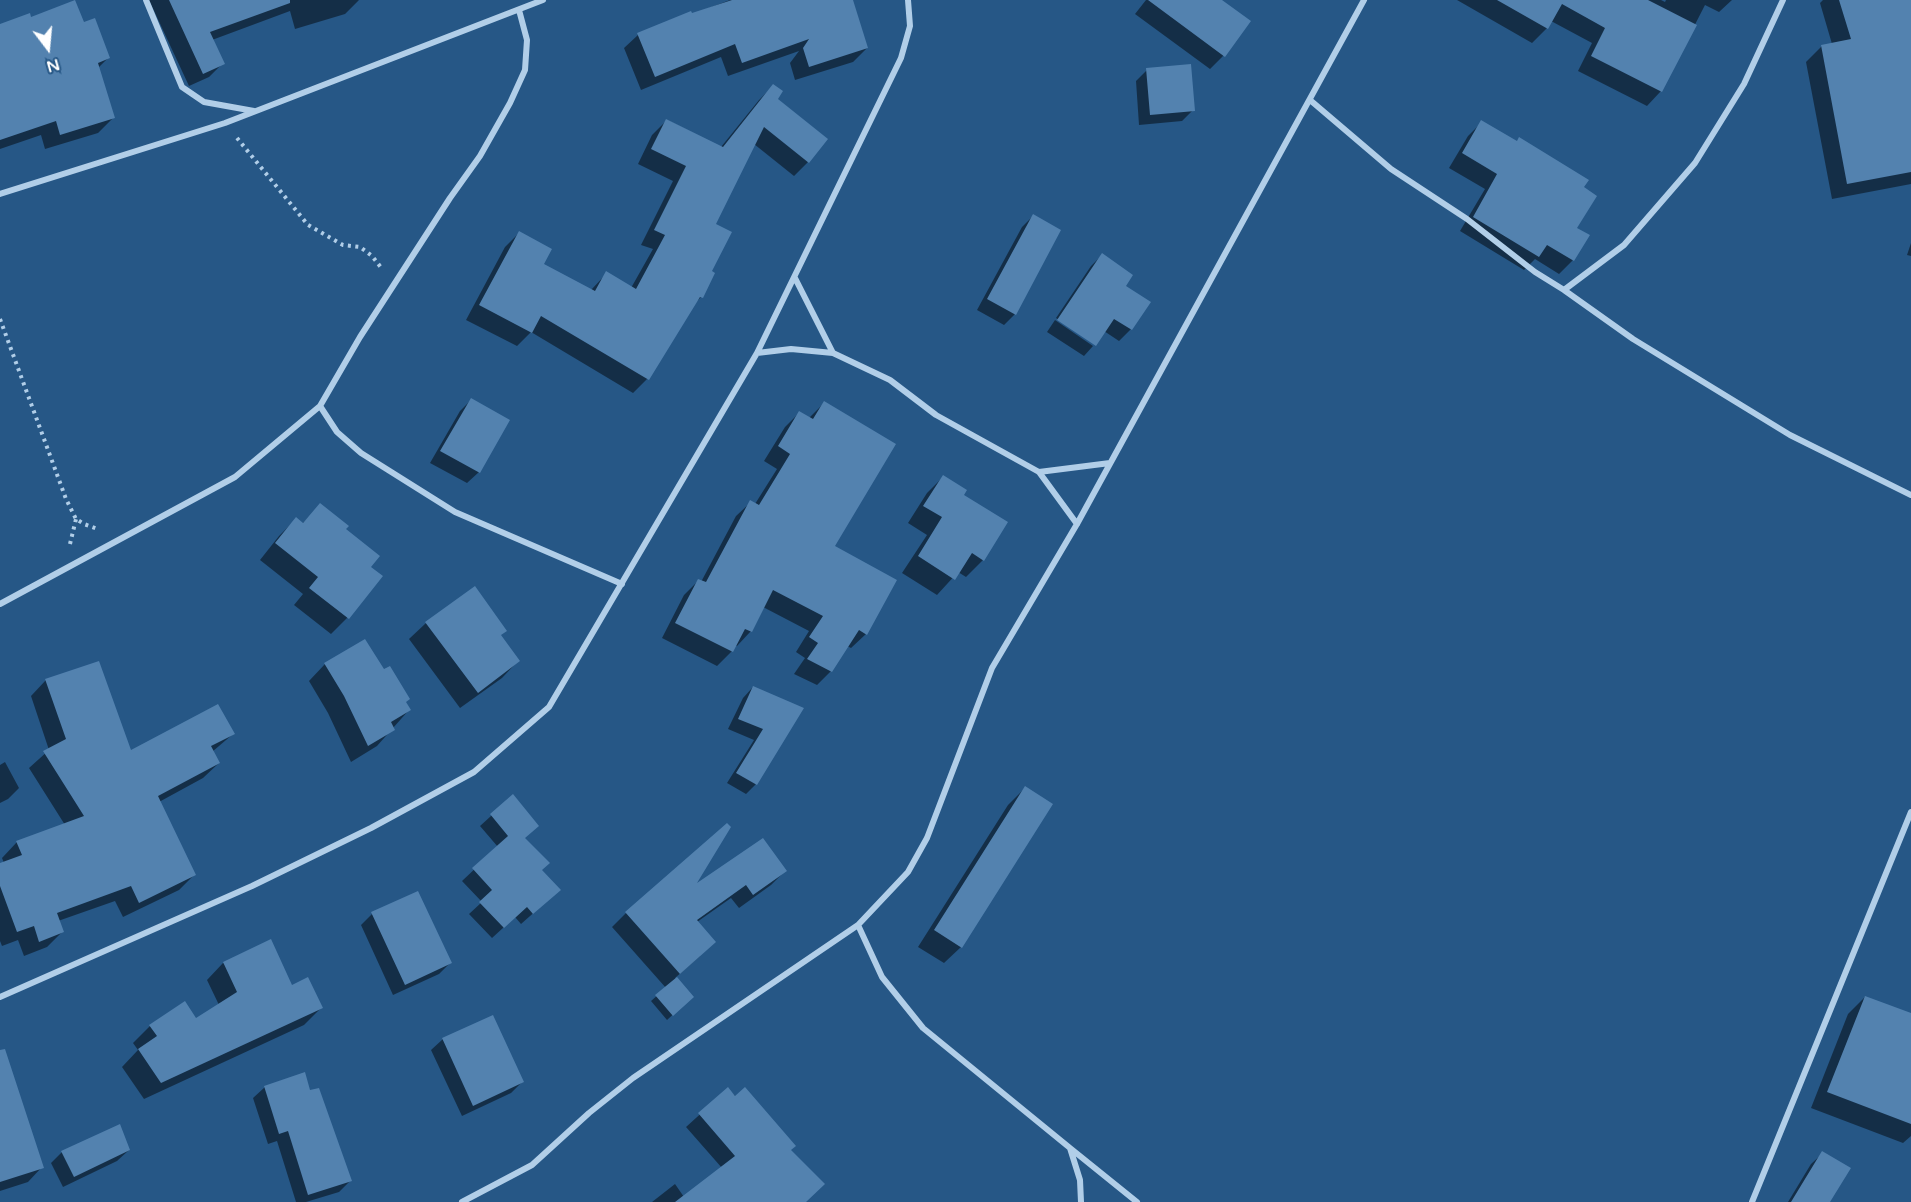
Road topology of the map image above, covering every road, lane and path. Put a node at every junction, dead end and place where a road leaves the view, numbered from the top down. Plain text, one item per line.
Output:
1 (146, 0) edge
2 (543, 0) edge
3 (908, 0) edge
4 (1364, 0) edge
5 (1783, 0) edge
6 (519, 9) junction
7 (1310, 100) junction
8 (255, 111) junction
9 (225, 123) junction
10 (0, 194) edge
11 (795, 278) junction
12 (395, 285) junction
13 (1564, 290) junction
14 (0, 319) edge
15 (757, 353) junction
16 (833, 353) junction
17 (320, 406) junction
18 (1110, 463) junction
19 (1039, 472) junction
20 (1911, 495) edge
21 (1077, 524) junction
22 (122, 538) junction
23 (622, 584) junction
24 (0, 604) edge
25 (1911, 812) edge
26 (858, 925) junction
27 (0, 997) edge
28 (1070, 1148) junction
29 (462, 1202) edge
30 (1081, 1202) edge
31 (1137, 1202) edge
32 (1752, 1202) edge

1 - 8 street
2 - 6 street
3 - 11 street
4 - 7 street
5 - 13 street
6 - 8 street
6 - 12 street
7 - 13 street
7 - 18 street
8 - 9 street
9 - 10 street
9 - 12 path
11 - 15 street
11 - 16 street
12 - 17 street
13 - 20 street
14 - 22 path
15 - 16 street
15 - 23 street
16 - 19 street
17 - 22 street
17 - 23 street
18 - 19 street
18 - 21 street
19 - 21 street
21 - 26 street
22 - 24 street
23 - 27 street
25 - 32 street
26 - 28 street
26 - 29 street
28 - 30 street
28 - 31 street

